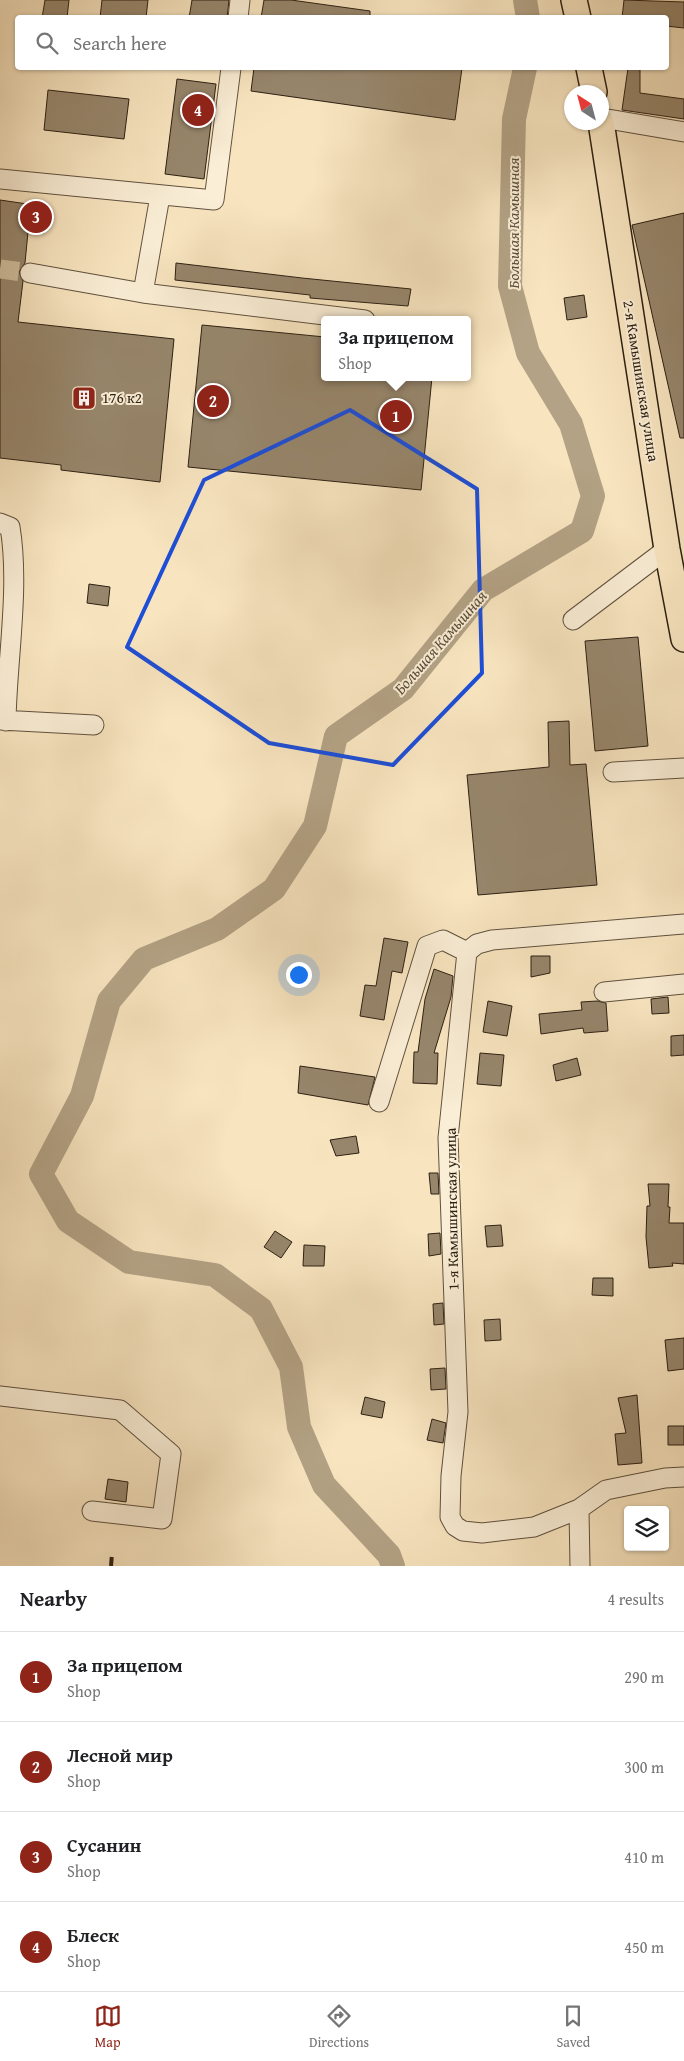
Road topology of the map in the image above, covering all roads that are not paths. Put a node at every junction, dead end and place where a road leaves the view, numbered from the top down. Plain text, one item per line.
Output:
1 (240, 0) edge
2 (574, 0) edge
3 (238, 15) edge
4 (577, 15) edge
5 (232, 70) edge
6 (589, 70) edge
7 (593, 85) edge
8 (609, 119) edge
9 (602, 130) edge
10 (684, 132) edge
11 (0, 179) edge
12 (160, 196) junction
13 (30, 273) tunnel mouth
14 (143, 293) junction
15 (332, 316) edge
16 (0, 523) edge
17 (667, 549) junction
18 (573, 620) dead end
19 (684, 639) edge
20 (3, 721) edge
21 (94, 725) dead end
22 (684, 768) edge
23 (614, 772) dead end
24 (684, 924) edge
25 (467, 952) junction
26 (684, 984) edge
27 (604, 992) dead end
28 (379, 1102) dead end
29 (0, 1396) edge
30 (684, 1477) edge
31 (579, 1509) junction
32 (92, 1511) dead end
33 (580, 1566) edge

1 - 3 street
2 - 4 main road
5 - 12 street
6 - 7 main road
8 - 10 street
9 - 17 main road, 2-я Камышинская улица
11 - 12 street
12 - 14 street
13 - 14 street
14 - 15 street
16 - 20 street
17 - 18 street
17 - 19 main road, 2-я Камышинская улица
20 - 21 street
22 - 23 street
24 - 25 street
25 - 28 street
25 - 31 street, 1-я Камышинская улица
26 - 27 street
29 - 32 street
30 - 31 street, 1-я Камышинская улица
31 - 33 street

